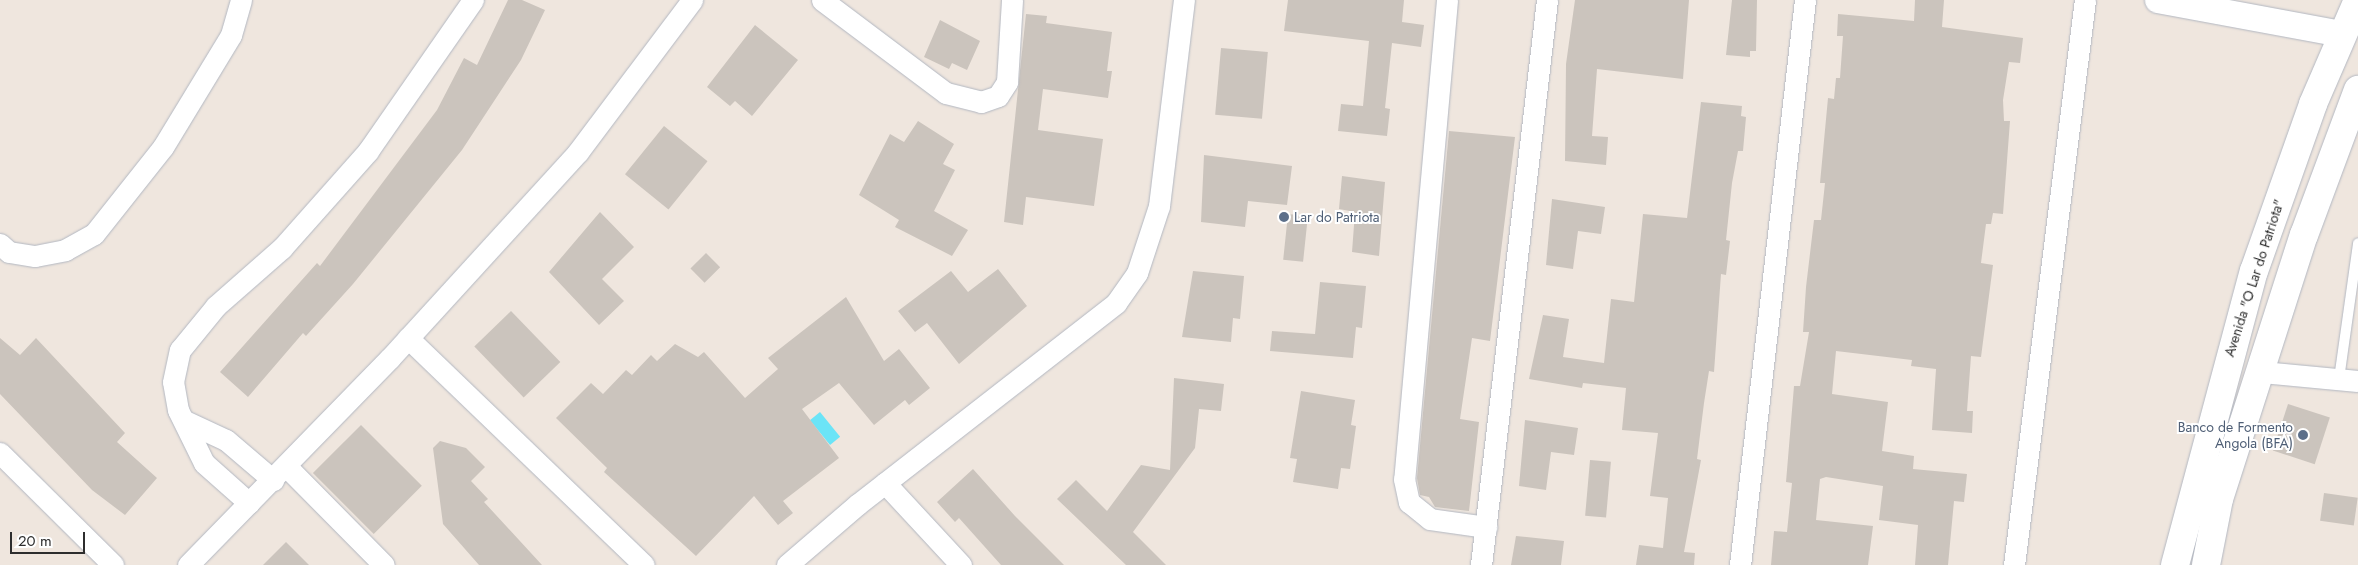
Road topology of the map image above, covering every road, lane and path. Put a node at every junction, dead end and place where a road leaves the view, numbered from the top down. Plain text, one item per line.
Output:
1 (242, 0) edge
2 (473, 0) edge
3 (692, 0) edge
4 (822, 0) edge
5 (1012, 0) edge
6 (1184, 0) edge
7 (1447, 0) edge
8 (1547, 0) edge
9 (1805, 0) edge
10 (2085, 0) edge
11 (2158, 0) edge
12 (2358, 0) edge
13 (2341, 34) junction
14 (2355, 105) edge
15 (2358, 243) edge
16 (0, 244) edge
17 (408, 338) junction
18 (2262, 372) junction
19 (2348, 380) edge
20 (184, 421) junction
21 (0, 453) edge
22 (280, 473) junction
23 (885, 483) junction
24 (249, 503) junction
25 (1486, 527) junction
26 (113, 565) edge
27 (188, 565) edge
28 (384, 565) edge
29 (644, 565) edge
30 (787, 565) edge
31 (961, 565) edge
32 (1481, 565) edge
33 (1740, 565) edge
34 (2014, 565) edge
35 (2175, 565) edge
36 (2206, 565) edge

1 - 16 street
2 - 20 street
3 - 17 street
4 - 5 street
6 - 23 street
7 - 25 street
8 - 25 street
9 - 33 street
10 - 34 street
11 - 13 street
12 - 13 main road, Avenida "O Lar do Patriota"
13 - 35 main road, Avenida "O Lar do Patriota"
14 - 18 main road
15 - 19 lane
17 - 22 street
17 - 29 street
18 - 19 street
18 - 36 main road
20 - 22 street
20 - 24 street
21 - 26 street
22 - 24 street
22 - 28 street
23 - 30 street
23 - 31 street
24 - 27 street
25 - 32 street

